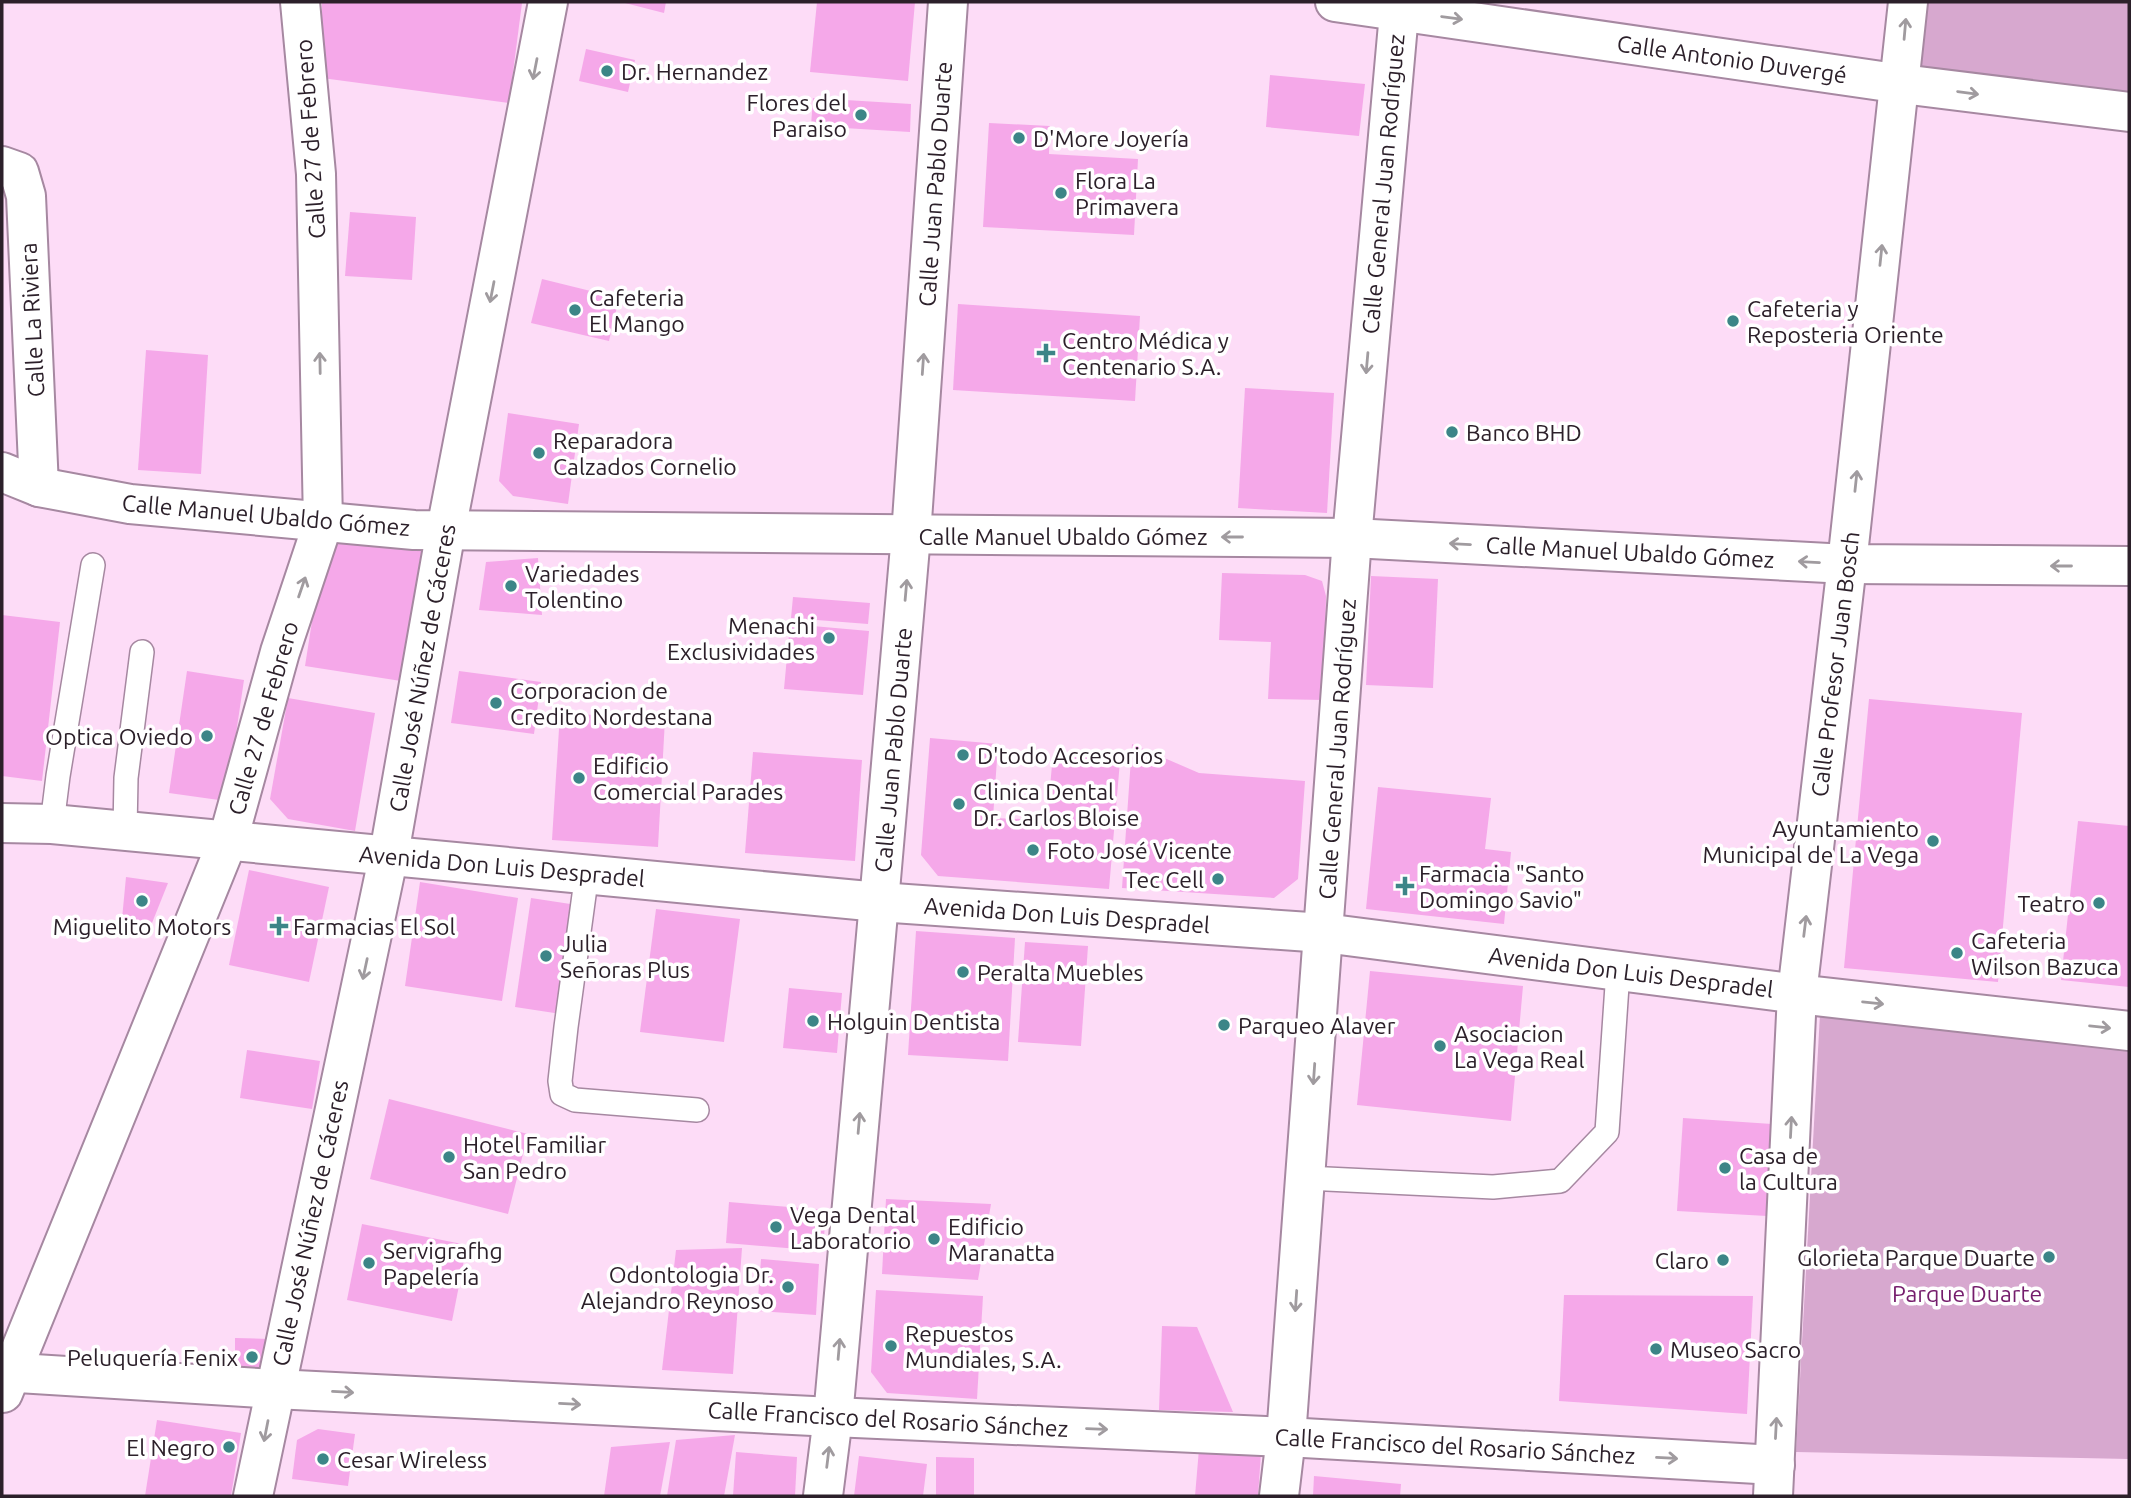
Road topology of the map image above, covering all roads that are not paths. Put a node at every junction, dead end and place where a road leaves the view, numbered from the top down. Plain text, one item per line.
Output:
1 (300, 2) edge
2 (548, 2) edge
3 (948, 2) edge
4 (1335, 2) edge
5 (1908, 2) edge
6 (1399, 6) edge
7 (1900, 83) junction
8 (2129, 112) edge
9 (2, 166) edge
10 (2, 472) edge
11 (39, 487) junction
12 (323, 523) junction
13 (446, 530) junction
14 (911, 536) junction
15 (1352, 538) junction
16 (1847, 564) junction
17 (93, 565) dead end
18 (2129, 566) edge
19 (142, 652) dead end
20 (2, 823) edge
21 (52, 824) junction
22 (125, 831) junction
23 (228, 840) junction
24 (389, 855) junction
25 (587, 873) junction
26 (879, 902) junction
27 (1324, 933) junction
28 (1618, 971) junction
29 (1801, 995) junction
30 (2129, 1031) edge
31 (697, 1110) dead end
32 (1306, 1178) junction
33 (5, 1379) edge
34 (275, 1389) junction
35 (833, 1417) junction
36 (1286, 1437) junction
37 (1774, 1481) edge
38 (253, 1496) edge
39 (823, 1496) edge
40 (1279, 1496) edge

12 -> 1 street, Calle 27 de Febrero
2 -> 13 street, Calle José Núñez de Cáceres
14 -> 3 street, Calle Juan Pablo Duarte
4 - 6 street, Calle Antonio Duvergé
7 -> 5 street, Calle Profesor Juan Bosch
6 -> 7 street, Calle Antonio Duvergé
6 -> 15 street, Calle General Juan Rodríguez
7 -> 8 street, Calle Antonio Duvergé
16 -> 7 street, Calle Profesor Juan Bosch
9 - 11 street, Calle La Riviera
10 - 11 street, Calle Manuel Ubaldo Gómez
11 - 12 street, Calle Manuel Ubaldo Gómez
12 - 13 street, Calle Manuel Ubaldo Gómez
23 -> 12 street, Calle 27 de Febrero
13 - 14 street, Calle Manuel Ubaldo Gómez
13 - 24 street, Calle José Núñez de Cáceres
15 -> 14 street, Calle Manuel Ubaldo Gómez
26 -> 14 street, Calle Juan Pablo Duarte
16 -> 15 street, Calle Manuel Ubaldo Gómez
15 - 27 street, Calle General Juan Rodríguez
18 -> 16 street, Calle Manuel Ubaldo Gómez
29 -> 16 street, Calle Profesor Juan Bosch
17 - 21 lane
19 - 22 lane
20 - 21 street, Avenida Don Luis Despradel
21 - 22 street, Avenida Don Luis Despradel
22 - 23 street, Avenida Don Luis Despradel
23 - 24 street, Avenida Don Luis Despradel
23 - 33 street, Calle 27 de Febrero
24 - 25 street, Avenida Don Luis Despradel
24 -> 34 street, Calle José Núñez de Cáceres
25 - 26 street, Avenida Don Luis Despradel
25 - 31 lane
26 - 27 street, Avenida Don Luis Despradel
35 -> 26 street, Calle Juan Pablo Duarte
27 - 28 street, Avenida Don Luis Despradel
27 -> 32 street, Calle General Juan Rodríguez
28 - 29 street, Avenida Don Luis Despradel
28 - 32 lane
29 -> 30 street, Avenida Don Luis Despradel
37 -> 29 street, Calle Profesor Juan Bosch
32 -> 36 street, Calle General Juan Rodríguez
33 - 34 street, Calle Francisco del Rosario Sánchez
34 -> 35 street, Calle Francisco del Rosario Sánchez
34 -> 38 street, Calle José Núñez de Cáceres
35 -> 36 street, Calle Francisco del Rosario Sánchez
39 -> 35 street, Calle Juan Pablo Duarte
36 -> 37 street, Calle Francisco del Rosario Sánchez
36 - 40 street, Calle General Juan Rodríguez

